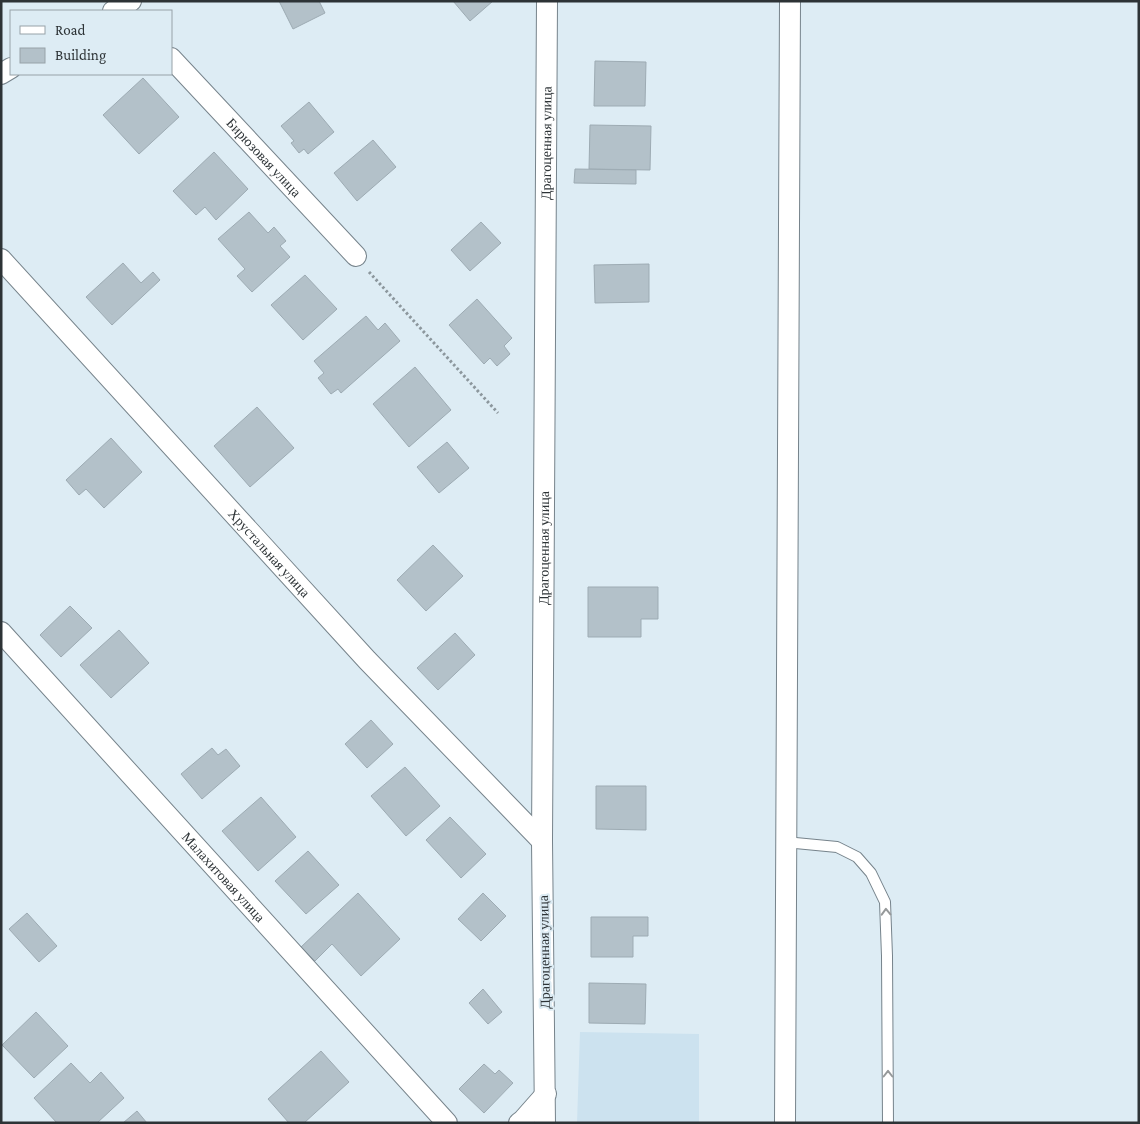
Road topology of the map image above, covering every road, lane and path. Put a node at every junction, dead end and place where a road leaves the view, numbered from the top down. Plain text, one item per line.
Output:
1 (548, 1) edge
2 (790, 1) edge
3 (172, 59) edge
4 (356, 256) joint
5 (1, 259) edge
6 (498, 413) dead end
7 (1, 632) edge
8 (542, 841) junction
9 (785, 842) junction
10 (546, 1094) junction
11 (446, 1123) edge
12 (519, 1123) edge
13 (545, 1123) edge
14 (785, 1123) edge
15 (888, 1123) edge

1 - 8 street, Драгоценная улица
2 - 9 street
3 - 4 street, Бирюзовая улица
4 - 6 path
5 - 8 street, Хрустальная улица
7 - 11 street, Малахитовая улица
8 - 10 street, Драгоценная улица
9 - 14 street
15 -> 9 lane
10 - 12 street
10 - 13 street, Драгоценная улица

